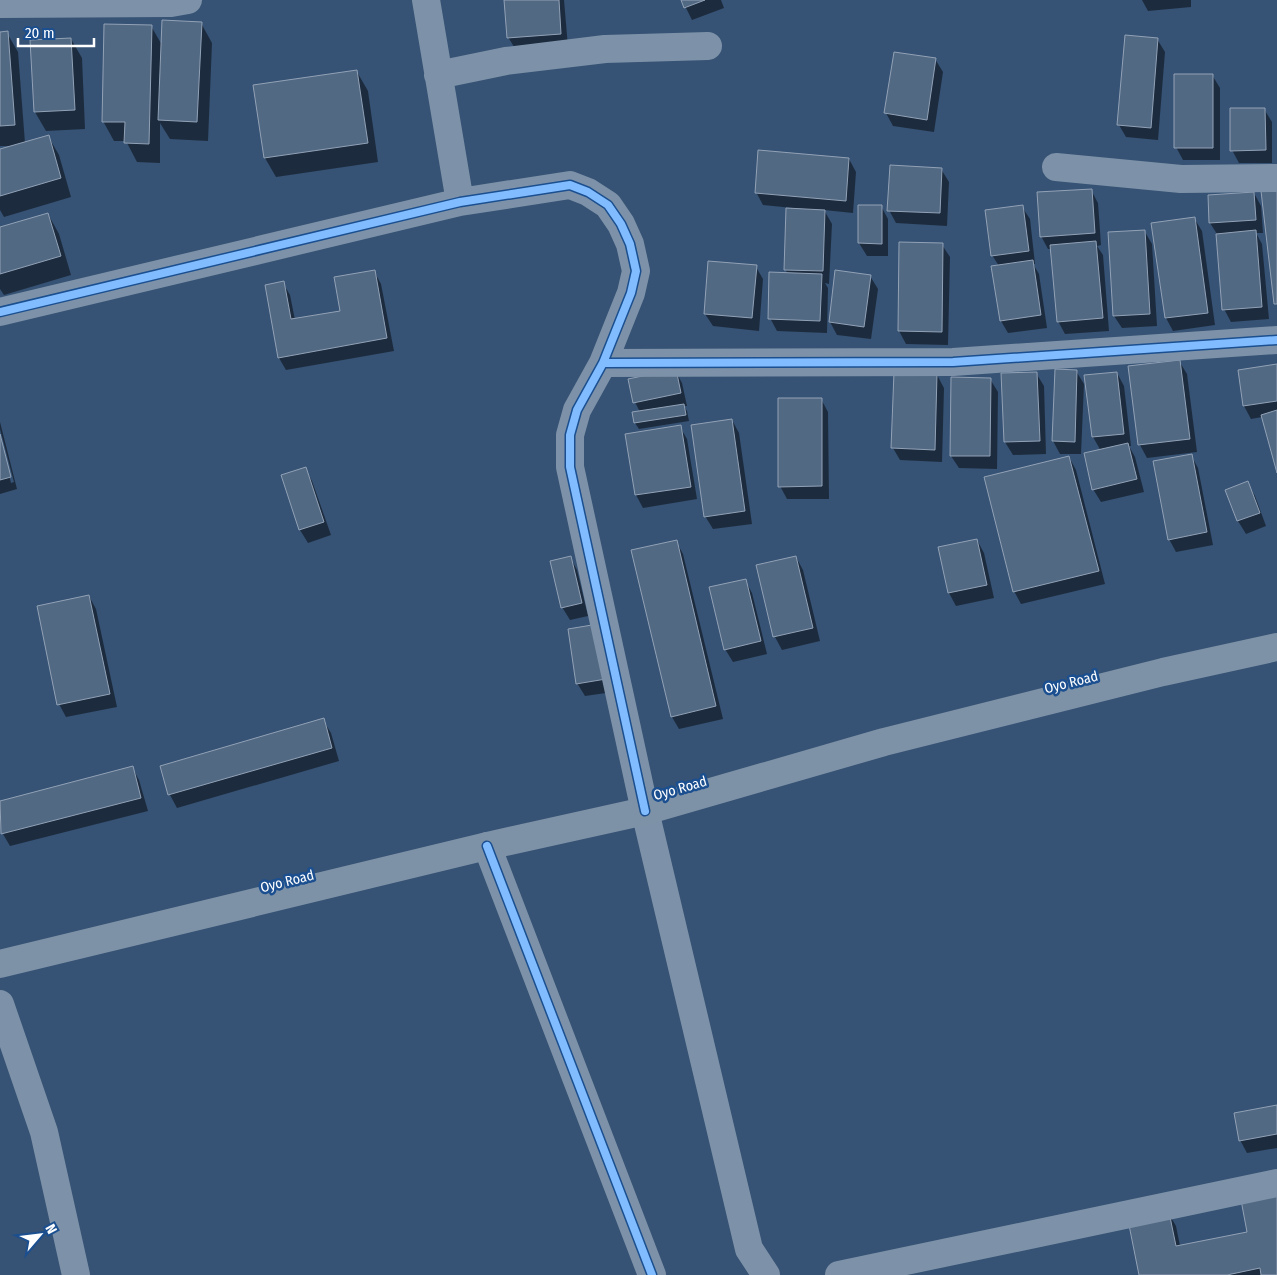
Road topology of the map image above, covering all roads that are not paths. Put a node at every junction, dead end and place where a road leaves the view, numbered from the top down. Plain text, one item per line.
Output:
1 (188, 0) edge
2 (426, 0) edge
3 (0, 4) edge
4 (708, 46) dead end
5 (438, 75) junction
6 (1056, 167) dead end
7 (1277, 178) edge
8 (460, 202) junction
9 (0, 312) edge
10 (1277, 340) edge
11 (603, 363) junction
12 (1277, 647) edge
13 (645, 812) junction
14 (487, 846) junction
15 (0, 964) edge
16 (0, 1004) edge
17 (1277, 1183) edge
18 (76, 1275) edge
19 (652, 1275) edge
20 (766, 1275) edge
21 (839, 1275) edge

1 - 3 street
2 - 5 street
4 - 5 street
5 - 8 street
6 - 7 street
8 - 9 street
8 - 11 street
10 - 11 street
11 - 13 street
12 - 13 highway, Oyo Road
13 - 14 highway, Oyo Road
13 - 20 street
14 - 15 highway, Oyo Road
14 - 19 street
16 - 18 street
17 - 21 street

